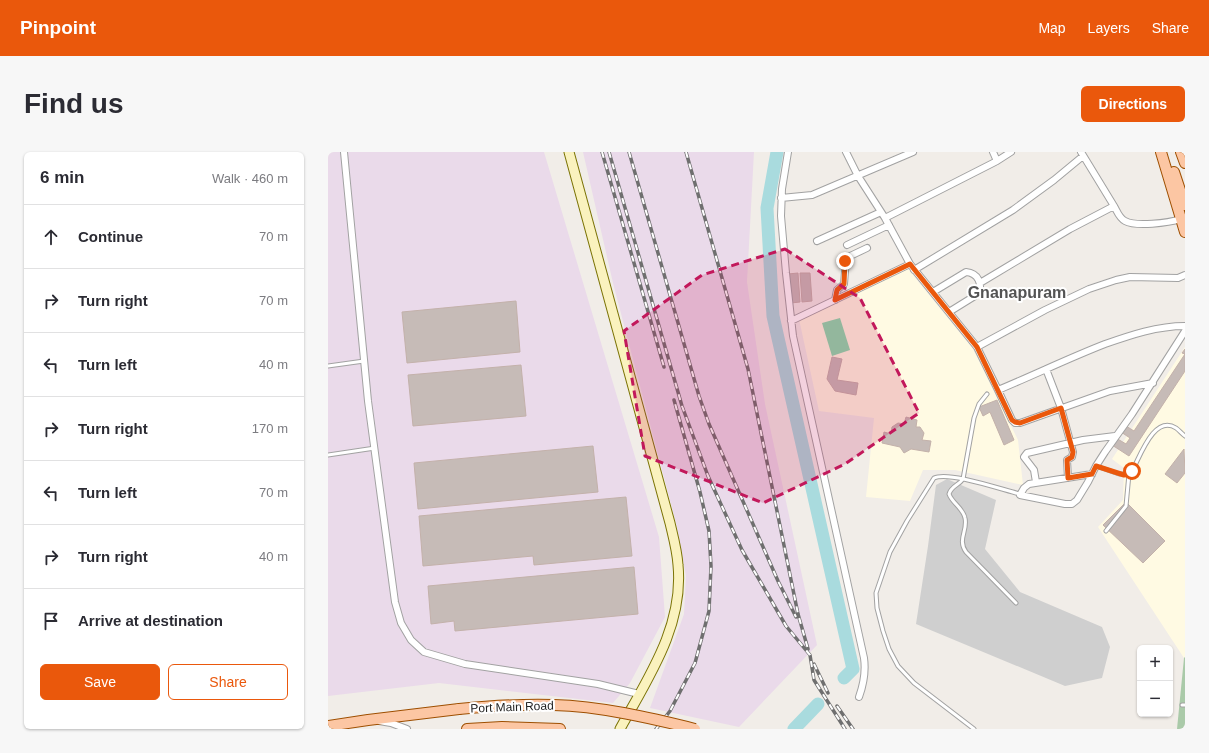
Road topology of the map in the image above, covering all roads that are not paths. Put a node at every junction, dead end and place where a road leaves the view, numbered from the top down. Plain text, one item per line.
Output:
1 (344, 152) edge
2 (569, 152) edge
3 (788, 152) edge
4 (846, 152) edge
5 (912, 152) edge
6 (993, 152) edge
7 (1011, 152) edge
8 (1161, 152) edge
9 (1167, 152) edge
10 (1181, 152) edge
11 (1082, 154) edge
12 (997, 161) junction
13 (1185, 163) edge
14 (858, 176) junction
15 (781, 198) junction
16 (1185, 205) edge
17 (1114, 206) junction
18 (881, 212) junction
19 (885, 218) junction
20 (1181, 219) junction
21 (889, 225) junction
22 (1185, 232) edge
23 (817, 241) dead end
24 (847, 246) dead end
25 (867, 248) dead end
26 (912, 267) junction
27 (1185, 275) edge
28 (980, 283) junction
29 (932, 292) junction
30 (835, 300) junction
31 (948, 312) junction
32 (791, 321) junction
33 (1185, 326) edge
34 (1185, 331) edge
35 (977, 347) junction
36 (364, 361) junction
37 (328, 366) edge
38 (1046, 369) junction
39 (1153, 383) junction
40 (998, 390) junction
41 (987, 394) dead end
42 (1061, 408) junction
43 (1115, 436) junction
44 (1185, 436) edge
45 (1071, 442) junction
46 (375, 448) junction
47 (328, 455) edge
48 (1096, 466) junction
49 (1092, 474) junction
50 (1129, 474) junction
51 (1068, 478) junction
52 (963, 479) junction
53 (1036, 482) junction
54 (1020, 494) junction
55 (1106, 531) dead end
56 (1016, 604) dead end
57 (639, 694) junction
58 (859, 697) dead end
59 (368, 720) junction
60 (328, 726) edge
61 (407, 729) edge
62 (467, 729) edge
63 (560, 729) edge
64 (620, 729) edge
65 (695, 729) edge
66 (974, 729) edge

1 - 36 street
2 - 57 street
3 - 15 street
4 - 14 street
5 - 14 street
6 - 12 street
7 - 12 street
8 - 20 main road
9 - 16 main road
10 - 13 main road
11 - 17 street
11 - 26 street
12 - 19 street
14 - 15 street
14 - 18 street
15 - 32 street
17 - 20 street
17 - 28 street
18 - 19 street
18 - 23 street
19 - 21 street
20 - 22 main road
21 - 24 street
21 - 26 street
25 - 30 street
26 - 29 street
26 - 30 street
27 - 35 street
28 - 29 street
28 - 31 street
29 - 31 street
30 - 32 street
31 - 35 street
32 - 58 street
33 - 38 street
34 - 39 street
35 - 40 street
36 - 37 lane
36 - 46 street
38 - 40 street
38 - 42 street
39 - 42 street
39 - 43 street
40 - 42 street
41 - 52 lane
42 - 45 street
43 - 45 street
43 - 48 street
44 - 50 lane
45 - 51 street
45 - 53 street
46 - 47 lane
46 - 57 street
48 - 49 street
48 - 50 lane
49 - 51 street
49 - 54 street
50 - 55 lane
51 - 53 street
52 - 54 lane
52 - 56 lane
52 - 66 lane
53 - 54 street
57 - 64 street
59 - 60 main road, Port Main Road
59 - 61 street
59 - 65 main road, Port Main Road, bridge
62 - 63 main road

